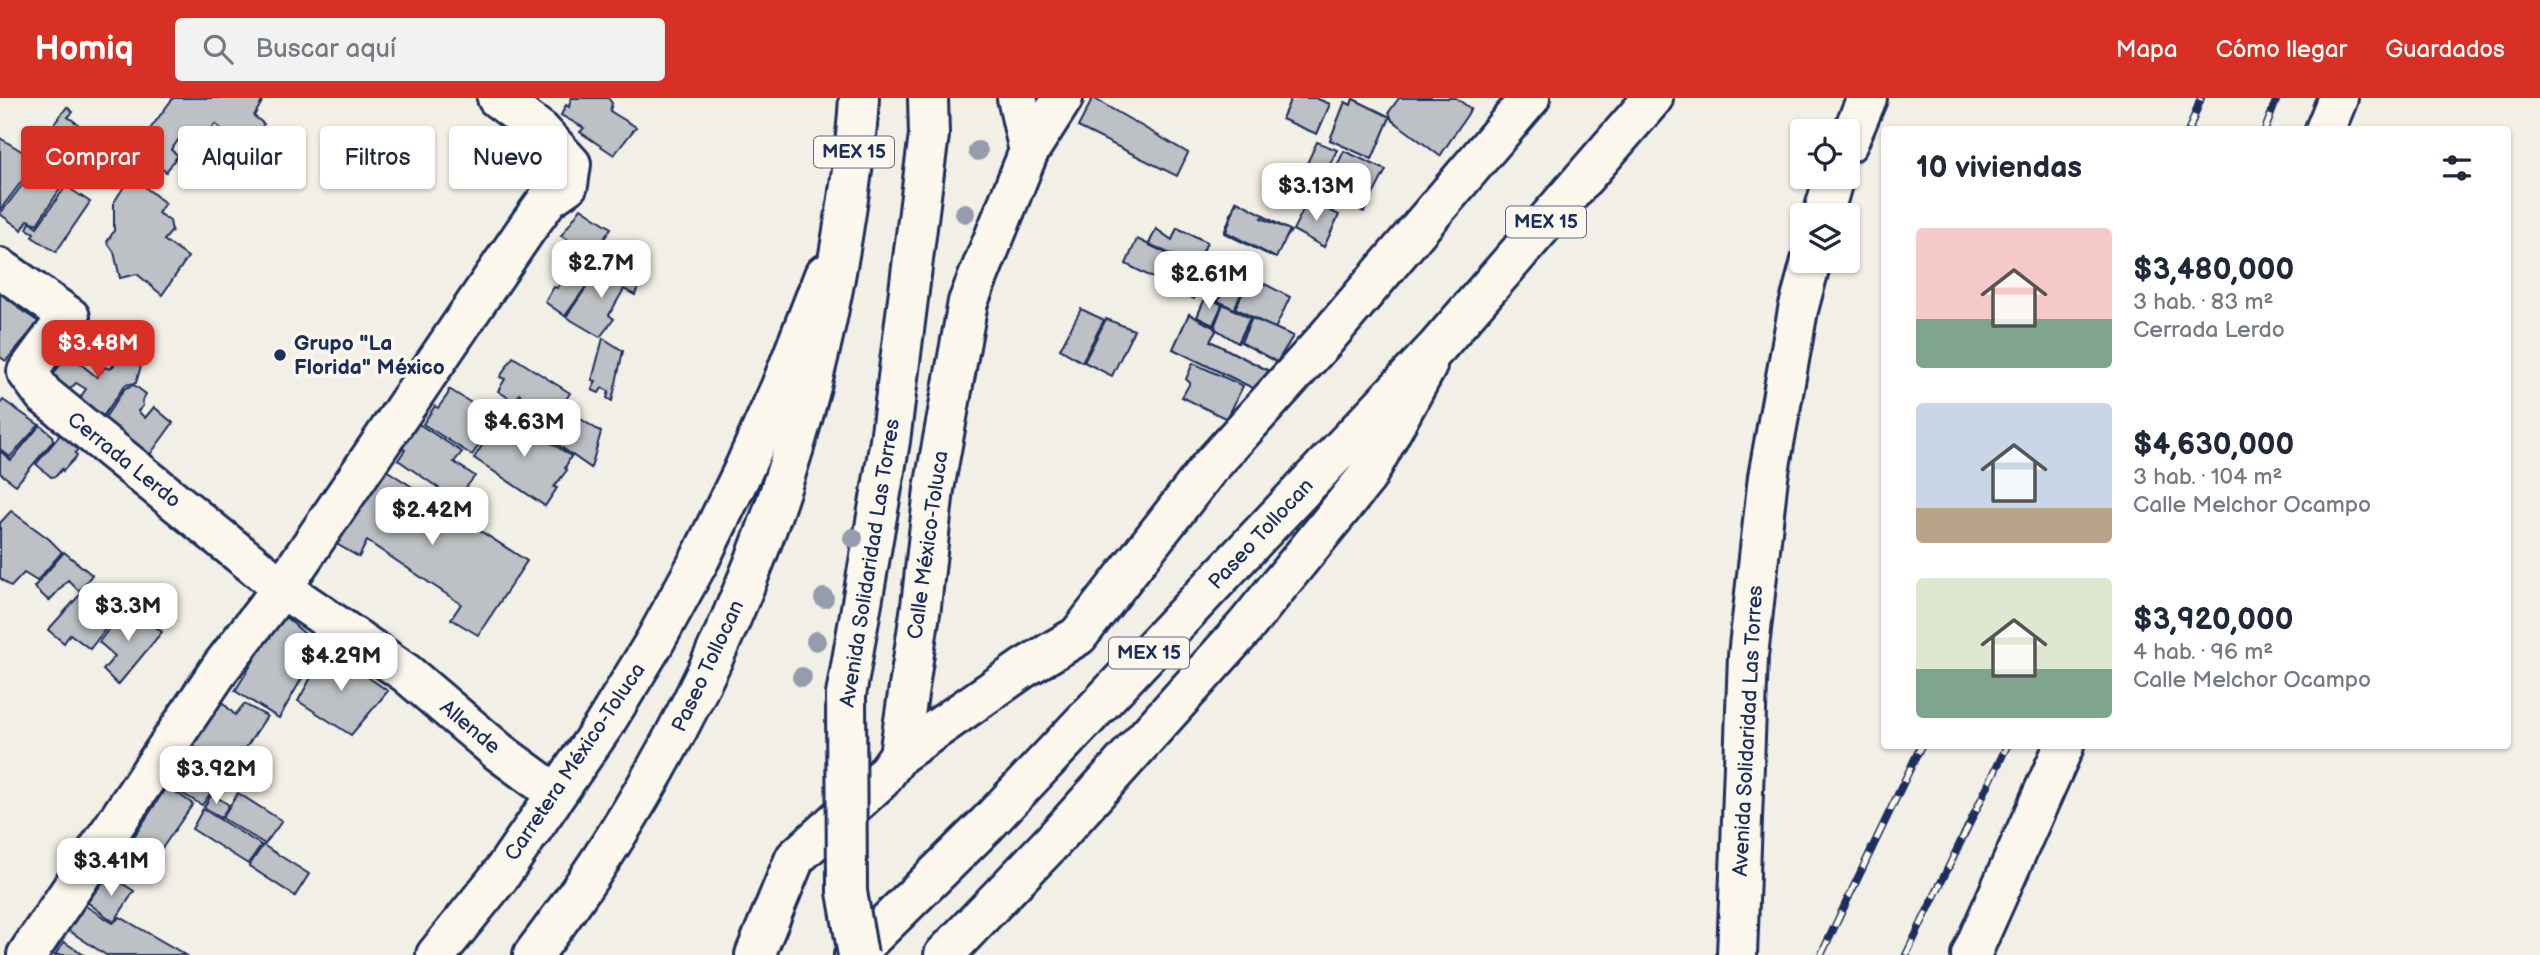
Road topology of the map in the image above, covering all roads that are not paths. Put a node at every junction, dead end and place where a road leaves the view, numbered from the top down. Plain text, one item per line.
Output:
1 (497, 98) edge
2 (859, 98) edge
3 (928, 98) edge
4 (1017, 98) edge
5 (1063, 98) edge
6 (1530, 98) edge
7 (1653, 98) edge
8 (1867, 98) edge
9 (2338, 98) edge
10 (1858, 119) edge
11 (2327, 126) edge
12 (1029, 151) junction
13 (848, 206) junction
14 (0, 268) edge
15 (1808, 273) edge
16 (1438, 345) junction
17 (282, 588) junction
18 (2063, 749) edge
19 (899, 755) junction
20 (555, 793) junction
21 (27, 955) edge
22 (436, 955) edge
23 (533, 955) edge
24 (755, 955) edge
25 (856, 955) edge
26 (944, 955) edge
27 (1737, 955) edge
28 (1971, 955) edge

1 - 17 main road
2 - 13 main road, Paseo Tollocan / MEX 15
3 - 25 main road, Avenida Solidaridad Las Torres, bridge
4 - 12 main road
5 - 12 main road, Calle México-Toluca
6 - 19 main road
7 - 16 main road, Paseo Tollocan / MEX 15
8 - 10 main road
9 - 11 main road
12 - 19 main road, Calle México-Toluca
13 - 20 main road, Carretera México-Toluca
13 - 23 main road, Paseo Tollocan / MEX 15
14 - 17 main road, Cerrada Lerdo
15 - 27 main road, Avenida Solidaridad Las Torres
16 - 25 main road, Paseo Tollocan / MEX 15
16 - 26 main road
17 - 20 main road, Allende
17 - 21 main road
18 - 28 main road
19 - 24 main road, Calle México-Toluca
20 - 22 main road, Carretera México-Toluca

